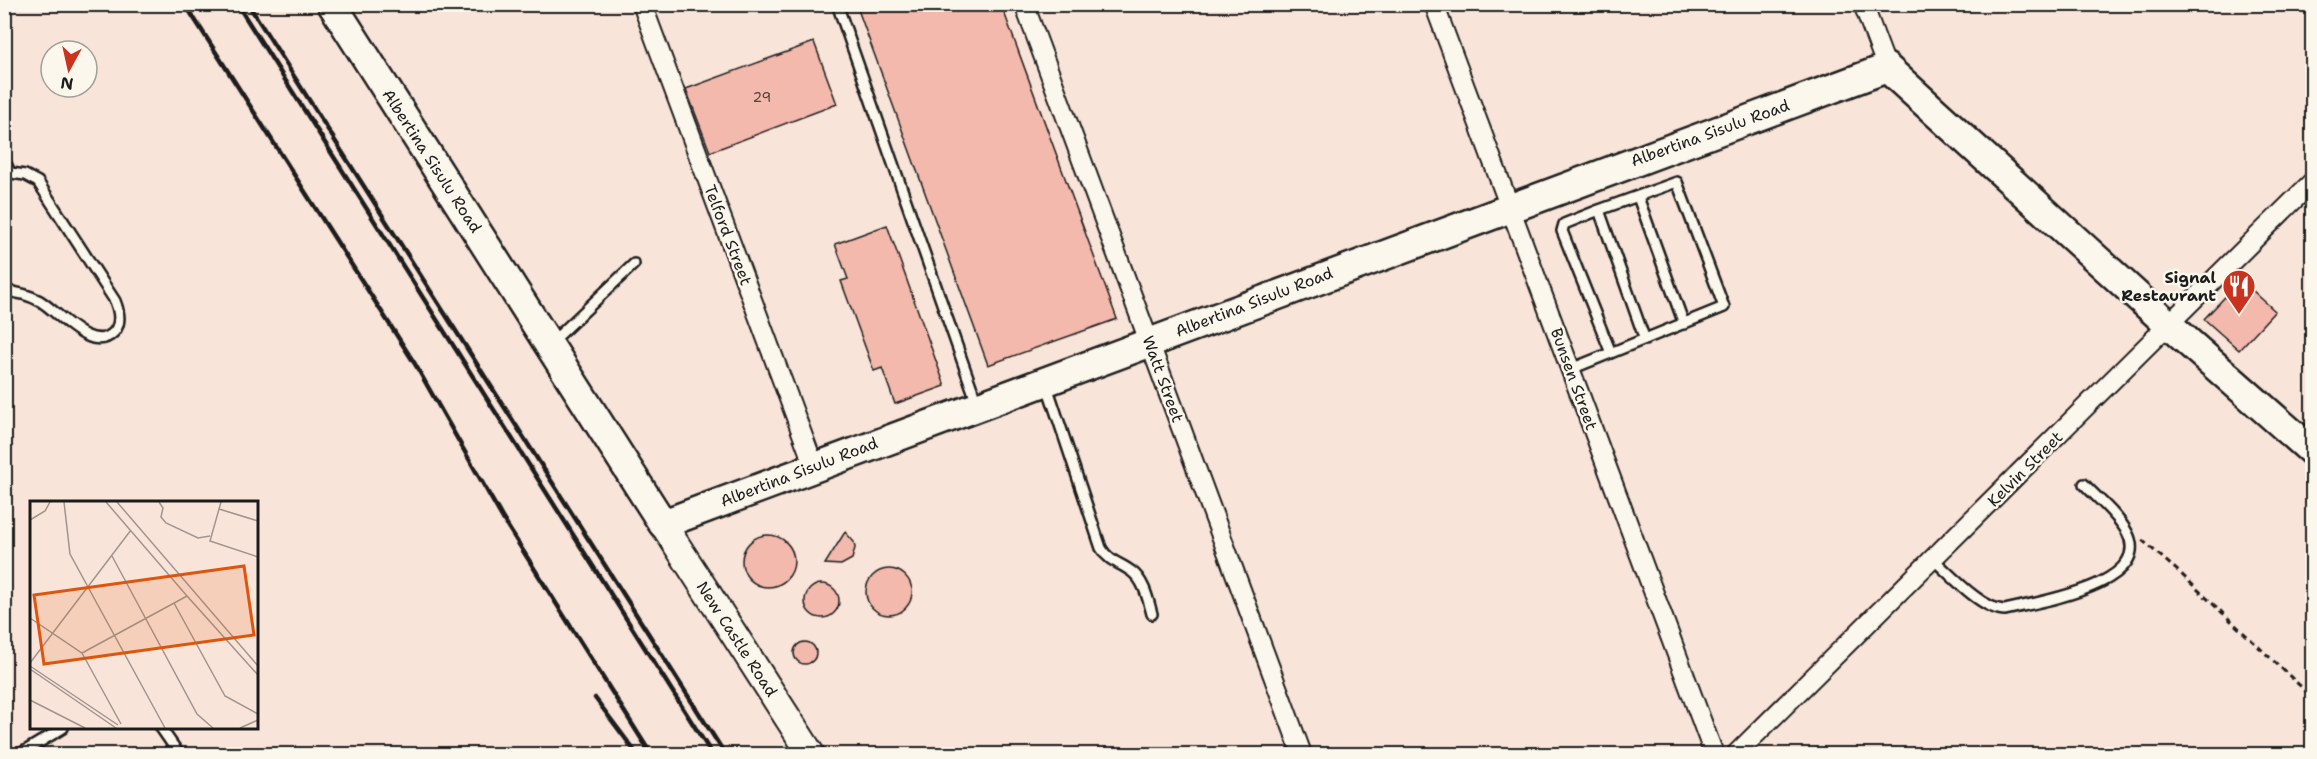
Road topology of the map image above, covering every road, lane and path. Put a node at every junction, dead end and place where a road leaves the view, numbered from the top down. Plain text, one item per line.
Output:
1 (332, 4) edge
2 (642, 4) edge
3 (837, 4) edge
4 (1024, 4) edge
5 (1434, 4) edge
6 (1863, 4) edge
7 (1887, 68) junction
8 (4, 160) edge
9 (7, 172) edge
10 (2313, 182) edge
11 (1638, 196) junction
12 (1510, 206) junction
13 (1599, 210) junction
14 (634, 264) dead end
15 (4, 291) edge
16 (1684, 324) junction
17 (2170, 326) junction
18 (1645, 340) junction
19 (1149, 342) junction
20 (549, 344) junction
21 (1611, 353) junction
22 (1571, 369) junction
23 (1045, 381) junction
24 (978, 406) junction
25 (2313, 451) edge
26 (814, 466) junction
27 (2084, 484) dead end
28 (663, 524) junction
29 (2129, 537) junction
30 (1933, 560) junction
31 (1152, 614) dead end
32 (2313, 697) edge
33 (61, 729) edge
34 (163, 729) edge
35 (20, 754) edge
36 (180, 754) edge
37 (811, 754) edge
38 (1302, 754) edge
39 (1714, 754) edge
40 (1736, 754) edge

1 - 20 main road, Albertina Sisulu Road
2 - 26 street, Telford Street
3 - 24 lane
4 - 19 street, Watt Street
5 - 12 street, Bunsen Street
6 - 7 street
7 - 12 main road, Albertina Sisulu Road
7 - 17 main road
8 - 9 lane
9 - 15 lane
10 - 17 street, Kelvin Street
11 - 13 lane
11 - 16 lane
11 - 16 lane
12 - 19 main road, Albertina Sisulu Road
12 - 22 street, Bunsen Street
13 - 18 lane
13 - 21 lane
14 - 20 lane
16 - 18 lane
17 - 25 main road
17 - 30 street, Kelvin Street
18 - 21 lane
19 - 23 main road, Albertina Sisulu Road
19 - 38 street, Watt Street
20 - 28 main road, Albertina Sisulu Road
21 - 22 lane
22 - 39 street, Bunsen Street
23 - 24 main road, Albertina Sisulu Road
23 - 31 lane
24 - 26 main road, Albertina Sisulu Road
26 - 28 main road, Albertina Sisulu Road
27 - 29 lane
28 - 37 street, New Castle Road
29 - 30 lane
29 - 32 path
30 - 40 street, Kelvin Street
33 - 35 lane
34 - 36 lane

